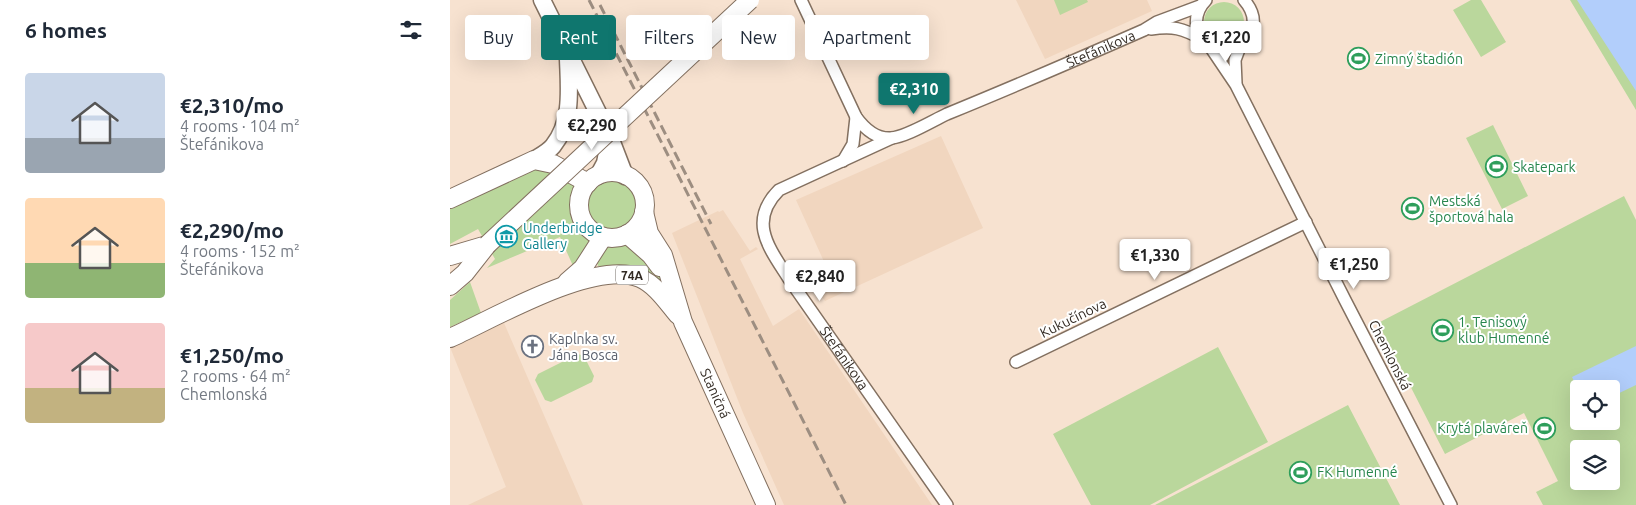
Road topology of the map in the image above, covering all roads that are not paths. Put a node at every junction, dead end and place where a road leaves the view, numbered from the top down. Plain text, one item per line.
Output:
1 (542, 0) edge
2 (750, 0) edge
3 (801, 0) edge
4 (1244, 0) edge
5 (1203, 3) edge
6 (549, 15) edge
7 (1144, 30) junction
8 (1206, 42) junction
9 (1242, 44) junction
10 (568, 60) edge
11 (571, 60) edge
12 (1236, 85) junction
13 (856, 117) junction
14 (610, 137) junction
15 (892, 138) junction
16 (534, 160) junction
17 (843, 161) junction
18 (625, 176) junction
19 (593, 179) junction
20 (450, 199) edge
21 (644, 212) junction
22 (1306, 222) junction
23 (627, 234) junction
24 (604, 237) junction
25 (487, 245) junction
26 (450, 256) edge
27 (672, 281) junction
28 (563, 285) junction
29 (450, 286) edge
30 (683, 322) junction
31 (450, 338) edge
32 (1016, 362) dead end
33 (766, 505) edge
34 (947, 505) edge
35 (1451, 505) edge

1 - 6 main road
2 - 25 main road, bridge
3 - 13 street
4 - 9 street, Chemlonská
5 - 7 street, Štefánikova
5 - 8 street
7 - 8 street, Štefánikova
7 - 15 street, Štefánikova
8 - 9 street, Štefánikova
8 - 12 street, Chemlonská
9 - 12 street, Chemlonská
10 - 16 main road
11 - 14 main road
12 - 22 street, Chemlonská
13 - 15 street
13 - 17 street
14 - 18 main road
14 - 19 main road
15 - 17 street, Štefánikova
16 - 19 main road
16 - 20 main road
17 - 34 street, Štefánikova
18 - 19 main road
18 - 21 main road, 74A
19 - 24 main road
21 - 23 main road
21 - 27 main road, 74A
22 - 32 street, Kukučínova
22 - 35 street, Chemlonská
23 - 24 main road
23 - 27 main road, 74A
24 - 28 main road, 74A
25 - 26 main road
25 - 29 main road
27 - 30 main road, Staničná / 74A
28 - 30 main road, 74A
28 - 31 main road, 74A
30 - 33 main road, Staničná / 74A

